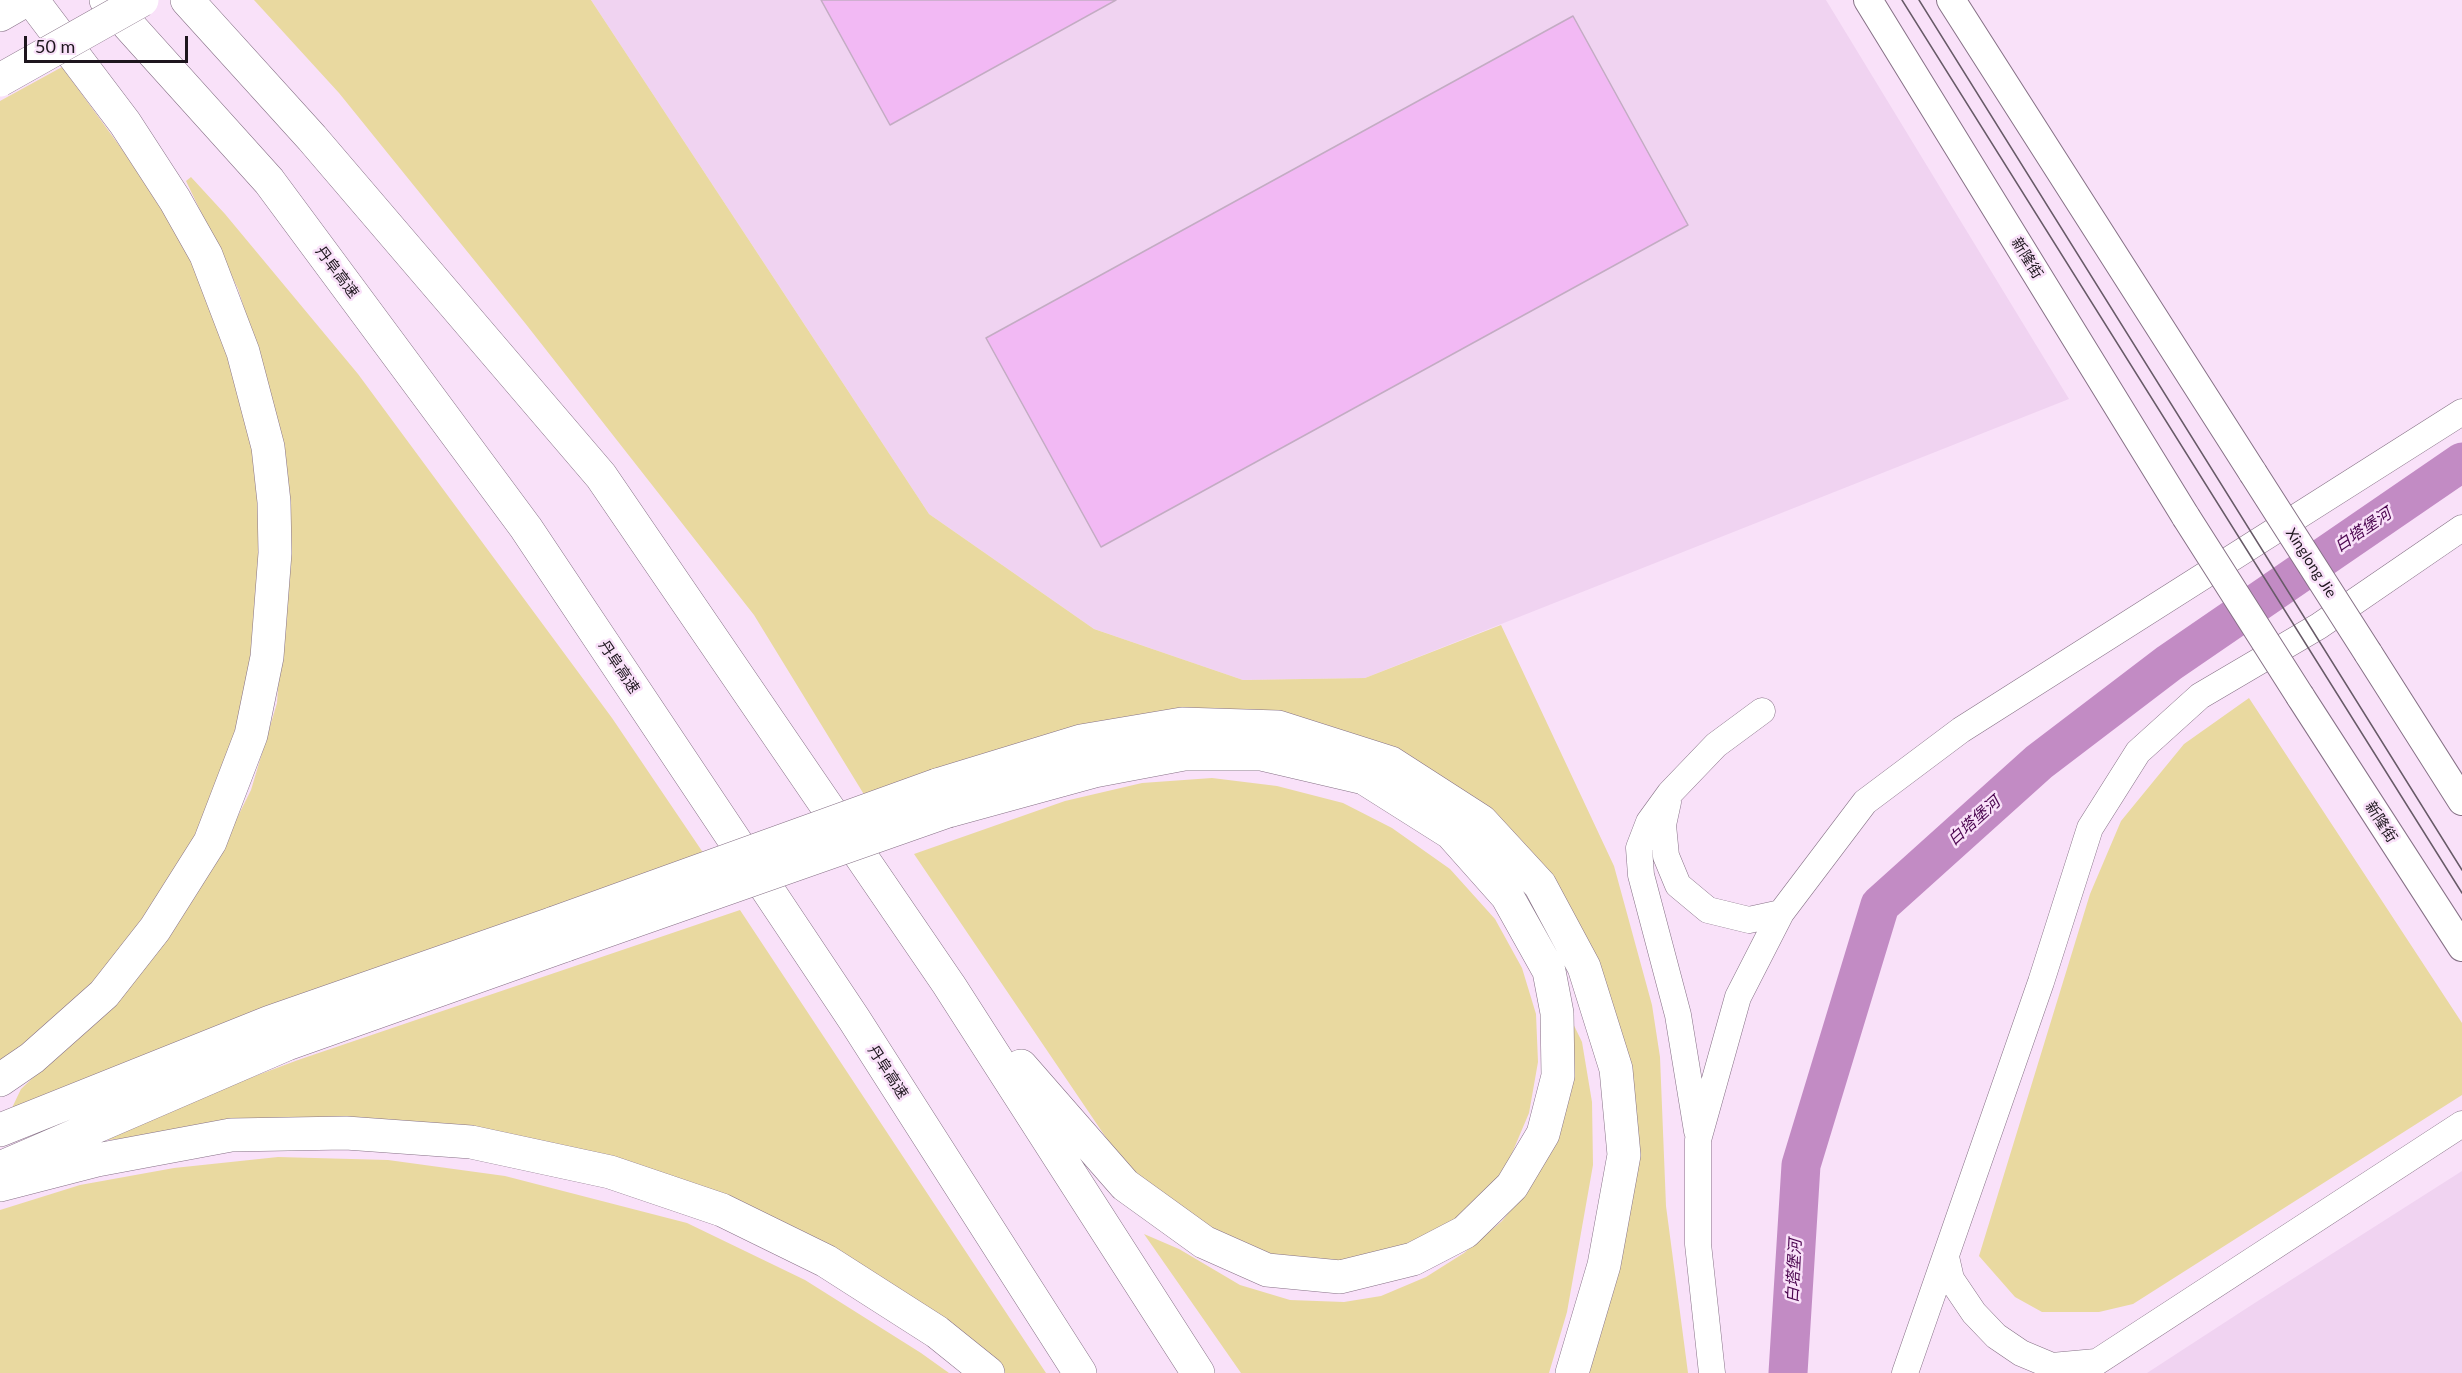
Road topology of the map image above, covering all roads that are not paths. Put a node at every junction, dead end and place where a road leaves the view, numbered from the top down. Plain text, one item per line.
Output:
1 (27, 0) edge
2 (32, 0) edge
3 (106, 0) edge
4 (142, 0) edge
5 (187, 0) edge
6 (1868, 0) edge
7 (1951, 0) edge
8 (0, 15) edge
9 (0, 80) edge
10 (2462, 412) edge
11 (2462, 528) edge
12 (1761, 711) dead end
13 (1670, 793) junction
14 (942, 798) junction
15 (2462, 801) edge
16 (1780, 913) junction
17 (560, 934) junction
18 (2462, 947) edge
19 (949, 985) junction
20 (0, 1080) edge
21 (2462, 1124) edge
22 (0, 1130) edge
23 (1698, 1140) junction
24 (0, 1168) edge
25 (0, 1185) edge
26 (1946, 1257) junction
27 (2088, 1367) edge
28 (988, 1373) edge
29 (1080, 1373) edge
30 (1198, 1373) edge
31 (1572, 1373) edge
32 (1712, 1373) edge
33 (1905, 1373) edge

1 - 8 highway
2 - 20 highway
3 - 29 highway, 丹阜高速
4 - 9 highway, bridge
5 - 19 highway
6 - 18 main road, 新隆街, bridge
7 - 15 main road, Xinglong Jie, bridge
10 - 16 main road
11 - 26 main road
12 - 13 main road
13 - 16 main road
13 - 23 main road
14 - 17 highway, bridge
14 - 19 highway
14 - 31 highway
16 - 23 main road
17 - 22 highway
17 - 24 highway
19 - 30 highway
21 - 27 main road
23 - 32 main road
25 - 28 highway
26 - 27 main road
26 - 33 main road

